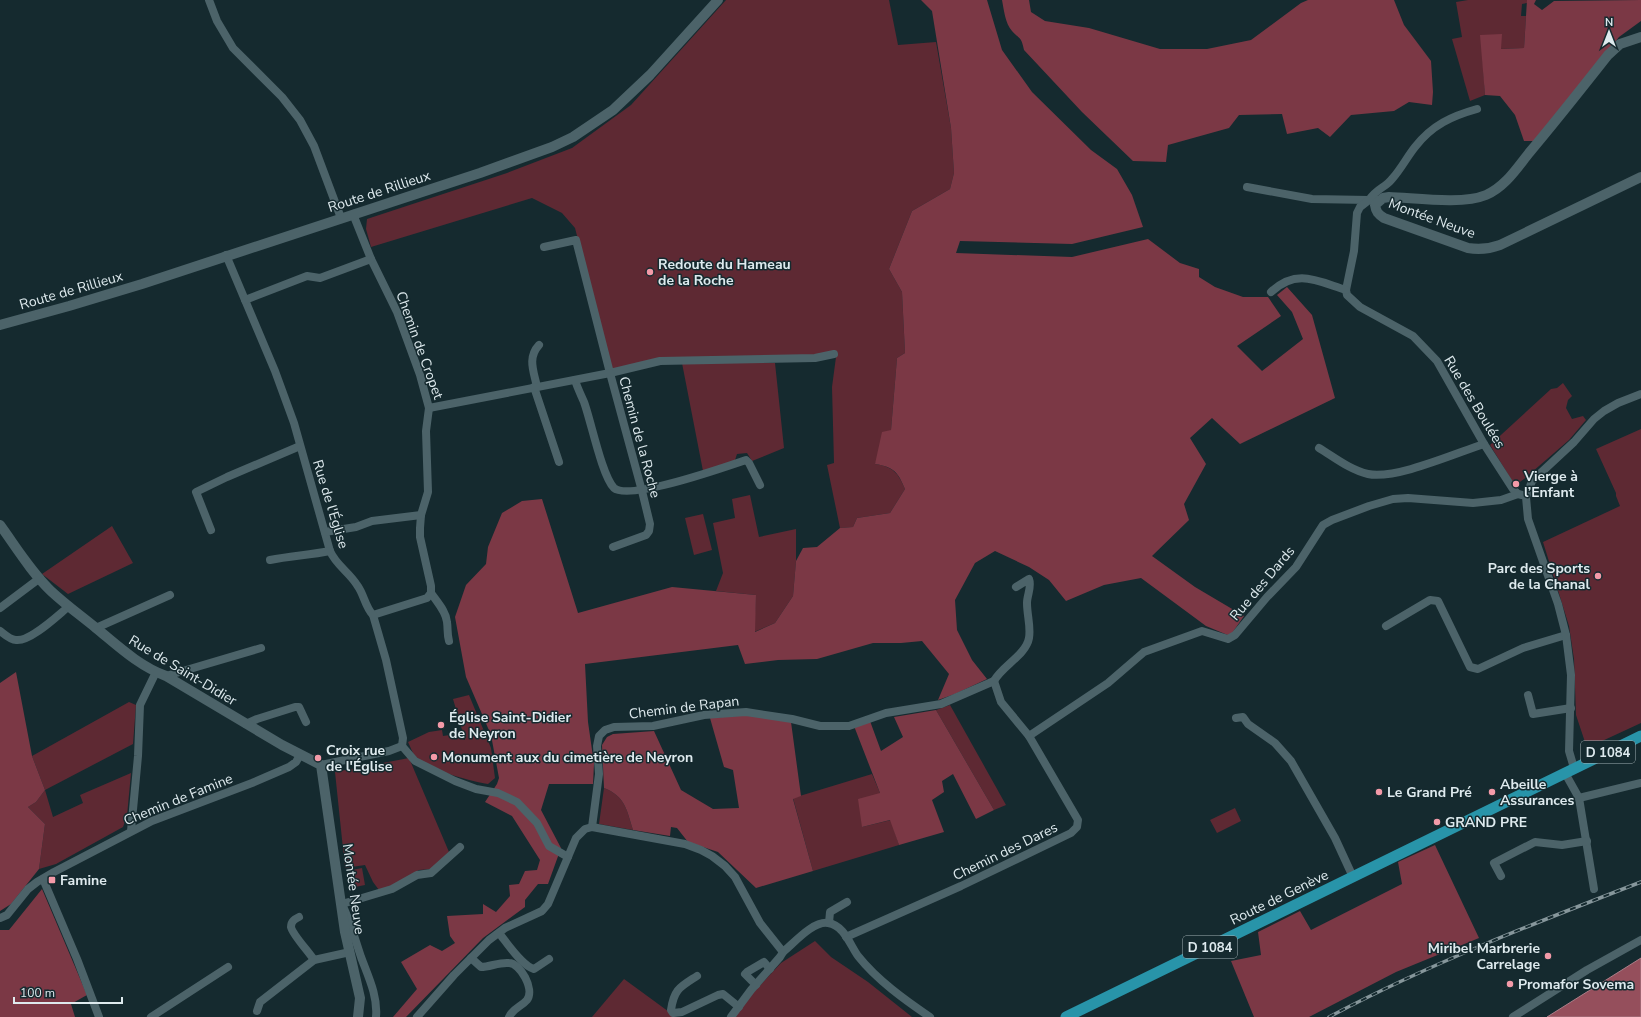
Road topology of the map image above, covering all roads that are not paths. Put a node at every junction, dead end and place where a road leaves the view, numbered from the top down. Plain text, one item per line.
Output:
1 (209, 0) edge
2 (718, 0) edge
3 (1641, 37) edge
4 (1477, 109) dead end
5 (1641, 177) edge
6 (1248, 187) dead end
7 (1374, 200) junction
8 (353, 214) junction
9 (342, 218) junction
10 (544, 247) dead end
11 (226, 255) junction
12 (372, 259) junction
13 (1346, 290) junction
14 (1271, 292) dead end
15 (245, 300) junction
16 (0, 325) edge
17 (539, 345) dead end
18 (834, 354) dead end
19 (610, 373) junction
20 (575, 380) junction
21 (536, 387) junction
22 (1641, 394) edge
23 (429, 408) junction
24 (1484, 444) junction
25 (300, 446) junction
26 (1318, 448) dead end
27 (559, 462) dead end
28 (760, 485) dead end
29 (642, 491) junction
30 (1518, 494) junction
31 (1526, 497) junction
32 (421, 515) junction
33 (0, 525) edge
34 (211, 530) dead end
35 (325, 532) junction
36 (612, 547) dead end
37 (330, 551) junction
38 (270, 560) dead end
39 (40, 578) junction
40 (1016, 587) dead end
41 (432, 593) junction
42 (170, 595) dead end
43 (68, 607) junction
44 (0, 608) edge
45 (373, 615) junction
46 (1386, 626) dead end
47 (96, 628) junction
48 (0, 631) edge
49 (1566, 635) junction
50 (449, 641) dead end
51 (261, 648) dead end
52 (156, 672) junction
53 (166, 676) junction
54 (994, 681) junction
55 (1528, 695) dead end
56 (1571, 708) junction
57 (1236, 718) dead end
58 (306, 722) dead end
59 (246, 724) junction
60 (1029, 736) junction
61 (1641, 736) edge
62 (402, 746) junction
63 (300, 755) junction
64 (321, 765) junction
65 (1570, 771) junction
66 (1641, 783) edge
67 (1579, 798) junction
68 (592, 828) junction
69 (131, 831) junction
70 (1587, 841) junction
71 (460, 847) dead end
72 (568, 857) junction
73 (1501, 876) dead end
74 (1353, 877) junction
75 (43, 879) junction
76 (1594, 889) dead end
77 (847, 902) dead end
78 (342, 904) junction
79 (299, 917) dead end
80 (0, 918) edge
81 (829, 923) junction
82 (499, 933) junction
83 (846, 937) junction
84 (1641, 940) edge
85 (350, 952) junction
86 (783, 952) junction
87 (471, 958) junction
88 (549, 959) dead end
89 (314, 960) junction
90 (228, 967) dead end
91 (770, 969) junction
92 (697, 976) dead end
93 (756, 985) junction
94 (739, 1007) junction
95 (257, 1011) dead end
96 (99, 1017) edge
97 (151, 1017) edge
98 (358, 1017) edge
99 (376, 1017) edge
100 (417, 1017) edge
101 (509, 1017) edge
102 (731, 1017) edge
103 (930, 1017) edge
104 (1066, 1017) edge
105 (1513, 1017) edge

1 - 9 street
2 - 8 street, Route de Rillieux
3 - 7 street, Montée Neuve
4 - 7 street
5 - 7 street, Montée Neuve
6 - 7 street
7 - 13 street
8 - 9 street, Route de Rillieux
8 - 12 street, Chemin de Cropet
9 - 11 street, Route de Rillieux
10 - 19 street
11 - 15 street, Rue de l'Église
11 - 16 street, Route de Rillieux
12 - 15 street
12 - 23 street, Chemin de Cropet
13 - 14 street
13 - 24 street, Rue des Boulées
15 - 25 street, Rue de l'Église
17 - 21 street
18 - 19 street
19 - 20 street, Chemin de la Roche
19 - 29 street, Chemin de la Roche
20 - 21 street, Chemin de la Roche
20 - 29 street
21 - 23 street, Chemin de la Roche
21 - 27 street
22 - 31 street
23 - 32 street, Chemin de Cropet
24 - 26 street
24 - 30 street, Rue des Boulées
25 - 34 street
25 - 35 street, Rue de l'Église
28 - 29 street
29 - 36 street, Chemin de la Roche
30 - 31 street
30 - 60 street, Rue des Dards
31 - 49 street
32 - 35 street
32 - 41 street, Chemin de Cropet
33 - 39 street, Rue de Saint-Didier
35 - 37 street, Rue de l'Église
37 - 38 street
37 - 45 street, Rue de l'Église
39 - 43 street, Rue de Saint-Didier
39 - 44 street
40 - 54 street
41 - 45 street
41 - 50 street
42 - 47 street
43 - 47 street, Rue de Saint-Didier
43 - 48 street
45 - 62 street, Rue de l'Église
46 - 49 street
47 - 52 street, Rue de Saint-Didier
49 - 56 street
51 - 53 street
52 - 53 street, Rue de Saint-Didier
52 - 69 street
53 - 59 street, Rue de Saint-Didier
54 - 60 street, Chemin des Dares
54 - 68 street, Chemin de Rapan
55 - 56 street
56 - 65 street
57 - 74 street
58 - 59 street
59 - 63 street, Rue de Saint-Didier
60 - 83 street, Chemin des Dares
61 - 65 main road, D 1084
62 - 64 street
62 - 72 street
63 - 64 street, Rue de Saint-Didier
63 - 69 street, Chemin de Famine
64 - 78 street, Montée Neuve
65 - 67 street
65 - 74 main road, D 1084
66 - 67 street
67 - 70 street
68 - 72 street
68 - 86 street
69 - 75 street, Chemin de Famine
70 - 73 street
70 - 76 street
71 - 78 street
72 - 82 street
74 - 104 main road, Route de Genève / D 1084
75 - 80 street, Chemin de Famine
75 - 96 street
77 - 81 street
78 - 85 street, Montée Neuve
78 - 99 street
79 - 89 street
81 - 83 street
81 - 86 street
82 - 87 street
82 - 88 street
83 - 103 street
84 - 105 street
85 - 89 street
85 - 98 street, Montée Neuve
86 - 91 street
87 - 100 street
87 - 101 street
89 - 95 street
90 - 97 street
91 - 93 street
91 - 93 street
92 - 94 street
93 - 94 street
94 - 102 street

